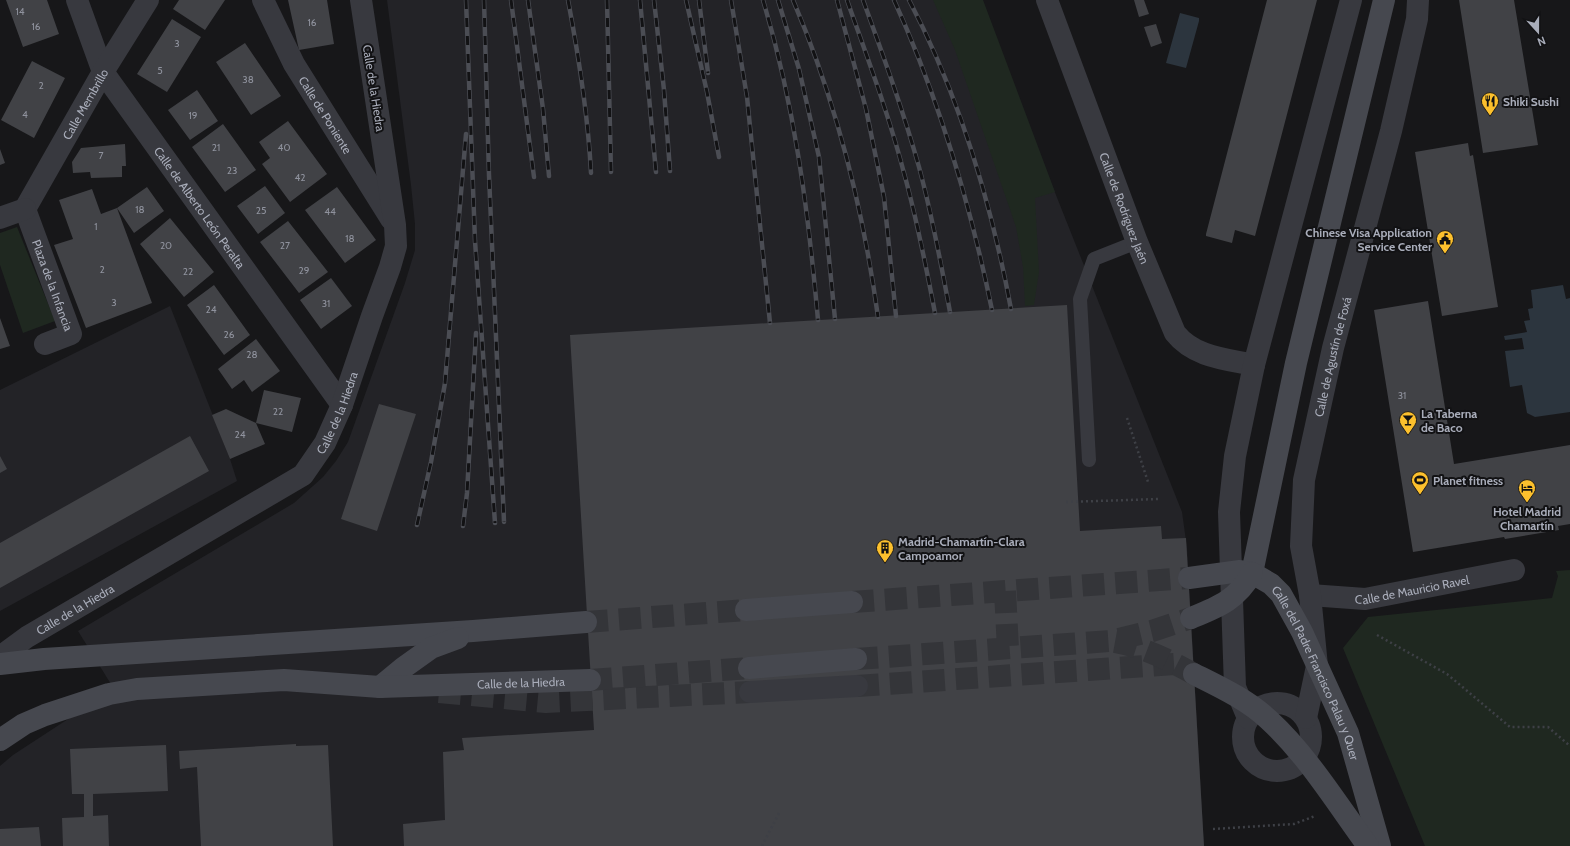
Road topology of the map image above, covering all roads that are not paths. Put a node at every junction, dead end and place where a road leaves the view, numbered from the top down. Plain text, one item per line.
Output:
1 (77, 0) edge
2 (148, 0) edge
3 (263, 0) edge
4 (361, 0) edge
5 (1046, 0) edge
6 (1351, 0) edge
7 (1384, 0) edge
8 (1418, 0) edge
9 (102, 72) junction
10 (25, 209) junction
11 (0, 218) edge
12 (395, 225) junction
13 (1137, 242) junction
14 (45, 344) dead end
15 (1254, 365) junction
16 (342, 405) junction
17 (1088, 460) dead end
18 (1514, 570) dead end
19 (1252, 572) junction
20 (1189, 578) tunnel mouth
21 (1310, 595) junction
22 (852, 602) tunnel mouth
23 (746, 610) tunnel mouth
24 (1191, 618) tunnel mouth
25 (586, 622) tunnel mouth
26 (473, 631) junction
27 (0, 657) edge
28 (856, 660) tunnel mouth
29 (0, 664) edge
30 (749, 668) tunnel mouth
31 (1194, 674) tunnel mouth
32 (590, 680) tunnel mouth
33 (857, 686) tunnel mouth
34 (380, 687) junction
35 (750, 692) tunnel mouth
36 (1248, 718) junction
37 (1306, 718) junction
38 (0, 740) edge
39 (1368, 846) edge
40 (1380, 846) edge

1 - 9 street, Calle de Alberto León Peralta
2 - 9 street, Calle Membrillo
3 - 12 street, Calle de Poniente
4 - 12 street, Calle de la Hiedra
5 - 13 street, Calle de Rodríguez Jaén
6 - 15 street
7 - 19 main road
8 - 21 street, Calle de Agustín de Foxá
9 - 10 street, Calle Membrillo
9 - 16 street, Calle de Alberto León Peralta
10 - 11 street
10 - 14 street, Plaza de la Infancia
12 - 16 street, Calle de la Hiedra
13 - 15 street, Calle de Rodríguez Jaén
13 - 17 lane
15 - 36 street
16 - 27 street, Calle de la Hiedra
18 - 21 street, Calle de Mauricio Ravel
19 - 20 main road, bridge
19 - 24 main road, bridge
19 - 40 main road, Calle del Padre Francisco Palau y Quer, bridge
21 - 37 street, Calle de Agustín de Foxá
22 - 23 main road
25 - 26 main road
26 - 29 main road
26 - 34 main road
28 - 30 main road
31 - 39 main road, bridge
32 - 34 main road, Calle de la Hiedra
33 - 35 street
34 - 38 main road, Calle de la Hiedra
36 - 37 street
36 - 37 street

